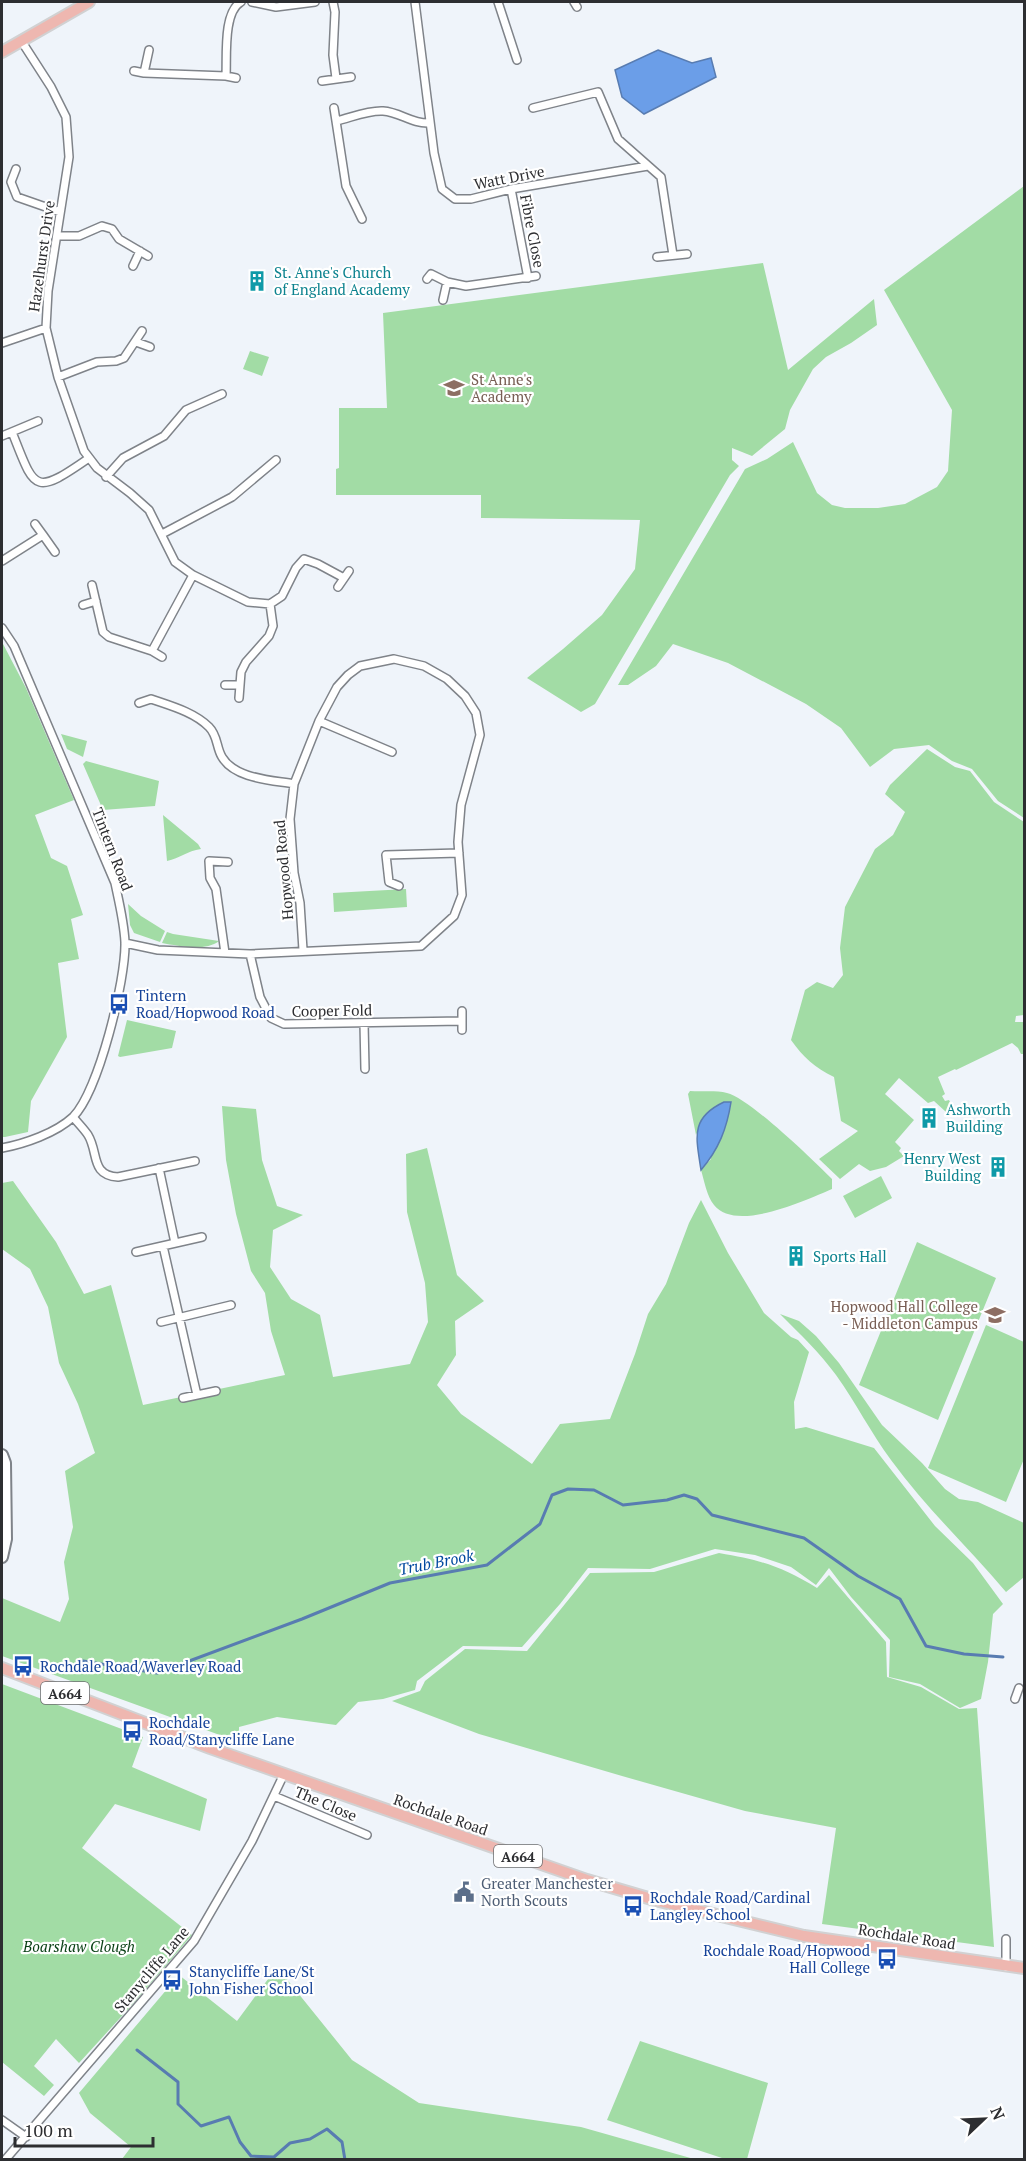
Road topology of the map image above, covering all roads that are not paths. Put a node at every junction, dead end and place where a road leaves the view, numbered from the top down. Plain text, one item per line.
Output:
1 (89, 2) edge
2 (241, 2) edge
3 (252, 2) edge
4 (315, 2) edge
5 (333, 2) edge
6 (415, 2) edge
7 (498, 2) edge
8 (22, 42) junction
9 (149, 50) dead end
10 (2, 52) edge
11 (517, 60) dead end
12 (134, 71) dead end
13 (144, 73) junction
14 (226, 76) junction
15 (351, 77) dead end
16 (236, 78) dead end
17 (336, 78) junction
18 (322, 81) dead end
19 (334, 108) dead end
20 (532, 108) dead end
21 (336, 121) junction
22 (429, 123) junction
23 (648, 166) junction
24 (16, 169) dead end
25 (511, 189) junction
26 (60, 212) junction
27 (362, 219) dead end
28 (57, 236) junction
29 (140, 251) junction
30 (687, 254) dead end
31 (672, 255) junction
32 (148, 256) dead end
33 (657, 257) dead end
34 (133, 266) dead end
35 (427, 279) dead end
36 (447, 282) junction
37 (444, 300) dead end
38 (46, 328) junction
39 (142, 331) dead end
40 (136, 342) junction
41 (2, 343) edge
42 (150, 346) dead end
43 (58, 377) junction
44 (222, 394) dead end
45 (38, 421) dead end
46 (12, 432) junction
47 (2, 436) edge
48 (89, 458) junction
49 (276, 460) dead end
50 (106, 477) junction
51 (35, 525) dead end
52 (162, 534) junction
53 (43, 535) junction
54 (55, 552) dead end
55 (2, 561) edge
56 (193, 575) junction
57 (92, 585) dead end
58 (338, 587) dead end
59 (96, 601) junction
60 (270, 604) junction
61 (83, 605) dead end
62 (2, 628) edge
63 (152, 651) junction
64 (162, 657) dead end
65 (225, 685) dead end
66 (240, 685) junction
67 (239, 698) dead end
68 (139, 703) dead end
69 (319, 721) junction
70 (392, 752) dead end
71 (294, 784) junction
72 (459, 853) junction
73 (228, 862) dead end
74 (399, 886) dead end
75 (125, 942) junction
76 (303, 950) junction
77 (225, 953) junction
78 (250, 954) junction
79 (462, 1011) dead end
80 (462, 1022) junction
81 (364, 1023) junction
82 (462, 1030) dead end
83 (365, 1069) dead end
84 (73, 1117) junction
85 (2, 1148) edge
86 (195, 1161) dead end
87 (159, 1168) junction
88 (202, 1237) dead end
89 (176, 1243) junction
90 (163, 1246) junction
91 (136, 1252) dead end
92 (231, 1305) dead end
93 (179, 1318) junction
94 (160, 1322) dead end
95 (216, 1391) dead end
96 (197, 1395) junction
97 (183, 1398) dead end
98 (2, 1455) edge
99 (2, 1557) edge
100 (2, 1668) edge
101 (1019, 1688) dead end
102 (1015, 1699) dead end
103 (284, 1774) junction
104 (274, 1796) junction
105 (367, 1835) dead end
106 (1006, 1939) dead end
107 (1006, 1966) junction
108 (1024, 1968) edge
109 (2, 2120) edge
110 (26, 2137) junction
111 (5, 2160) edge

1 - 8 main road
2 - 14 street
3 - 4 street
5 - 17 street
6 - 22 street, Watt Drive
7 - 11 street
8 - 10 main road
8 - 26 street, Hazelhurst Drive
9 - 13 street
12 - 13 street
13 - 14 street
14 - 16 street
15 - 17 street
17 - 18 street
19 - 21 street
20 - 23 street
21 - 22 street
21 - 27 street
22 - 25 street, Watt Drive
23 - 25 street, Watt Drive
23 - 31 street
24 - 26 street
25 - 36 street, Fibre Close
26 - 28 street, Hazelhurst Drive
28 - 29 street
28 - 38 street, Hazelhurst Drive
29 - 32 street
29 - 34 street
30 - 31 street
31 - 33 street
35 - 36 street, Fibre Close
36 - 37 street
38 - 41 street
38 - 43 street, Hazelhurst Drive
39 - 40 street
40 - 42 street
40 - 43 street
43 - 48 street, Hazelhurst Drive
44 - 50 street
45 - 46 street
46 - 47 street
46 - 48 street
48 - 50 street, Hazelhurst Drive
49 - 52 street
50 - 52 street, Hazelhurst Drive
51 - 53 street
52 - 56 street, Hazelhurst Drive
53 - 54 street
53 - 55 street
56 - 60 street, Hazelhurst Drive
56 - 63 street
57 - 59 street
58 - 60 street
59 - 61 street
59 - 63 street
60 - 66 street
62 - 75 street, Tintern Road
63 - 64 street
65 - 66 street
66 - 67 street
68 - 71 street
69 - 70 street
69 - 71 street, Hopwood Road
69 - 72 street, Hopwood Road
71 - 76 street, Hopwood Road
72 - 74 street
72 - 76 street, Hopwood Road
73 - 77 street
75 - 77 street, Hopwood Road
75 - 84 street, Tintern Road
76 - 78 street, Hopwood Road
77 - 78 street, Hopwood Road
78 - 81 street, Cooper Fold
79 - 80 street
80 - 81 street, Cooper Fold
80 - 82 street
81 - 83 street
84 - 85 street, Tintern Road
84 - 87 street
86 - 87 street
87 - 89 street
88 - 89 street
89 - 90 street
90 - 91 street
90 - 93 street
92 - 93 street
93 - 94 street
93 - 96 street
95 - 96 street
96 - 97 street
98 - 99 street
100 - 103 main road, Rochdale Road / A664
101 - 102 street
103 - 104 street, Stanycliffe Lane
103 - 107 main road, Rochdale Road / A664
104 - 105 street, The Close
104 - 110 street, Stanycliffe Lane
106 - 107 street
107 - 108 main road, Rochdale Road / A664
109 - 110 street
110 - 111 street, Stanycliffe Lane

